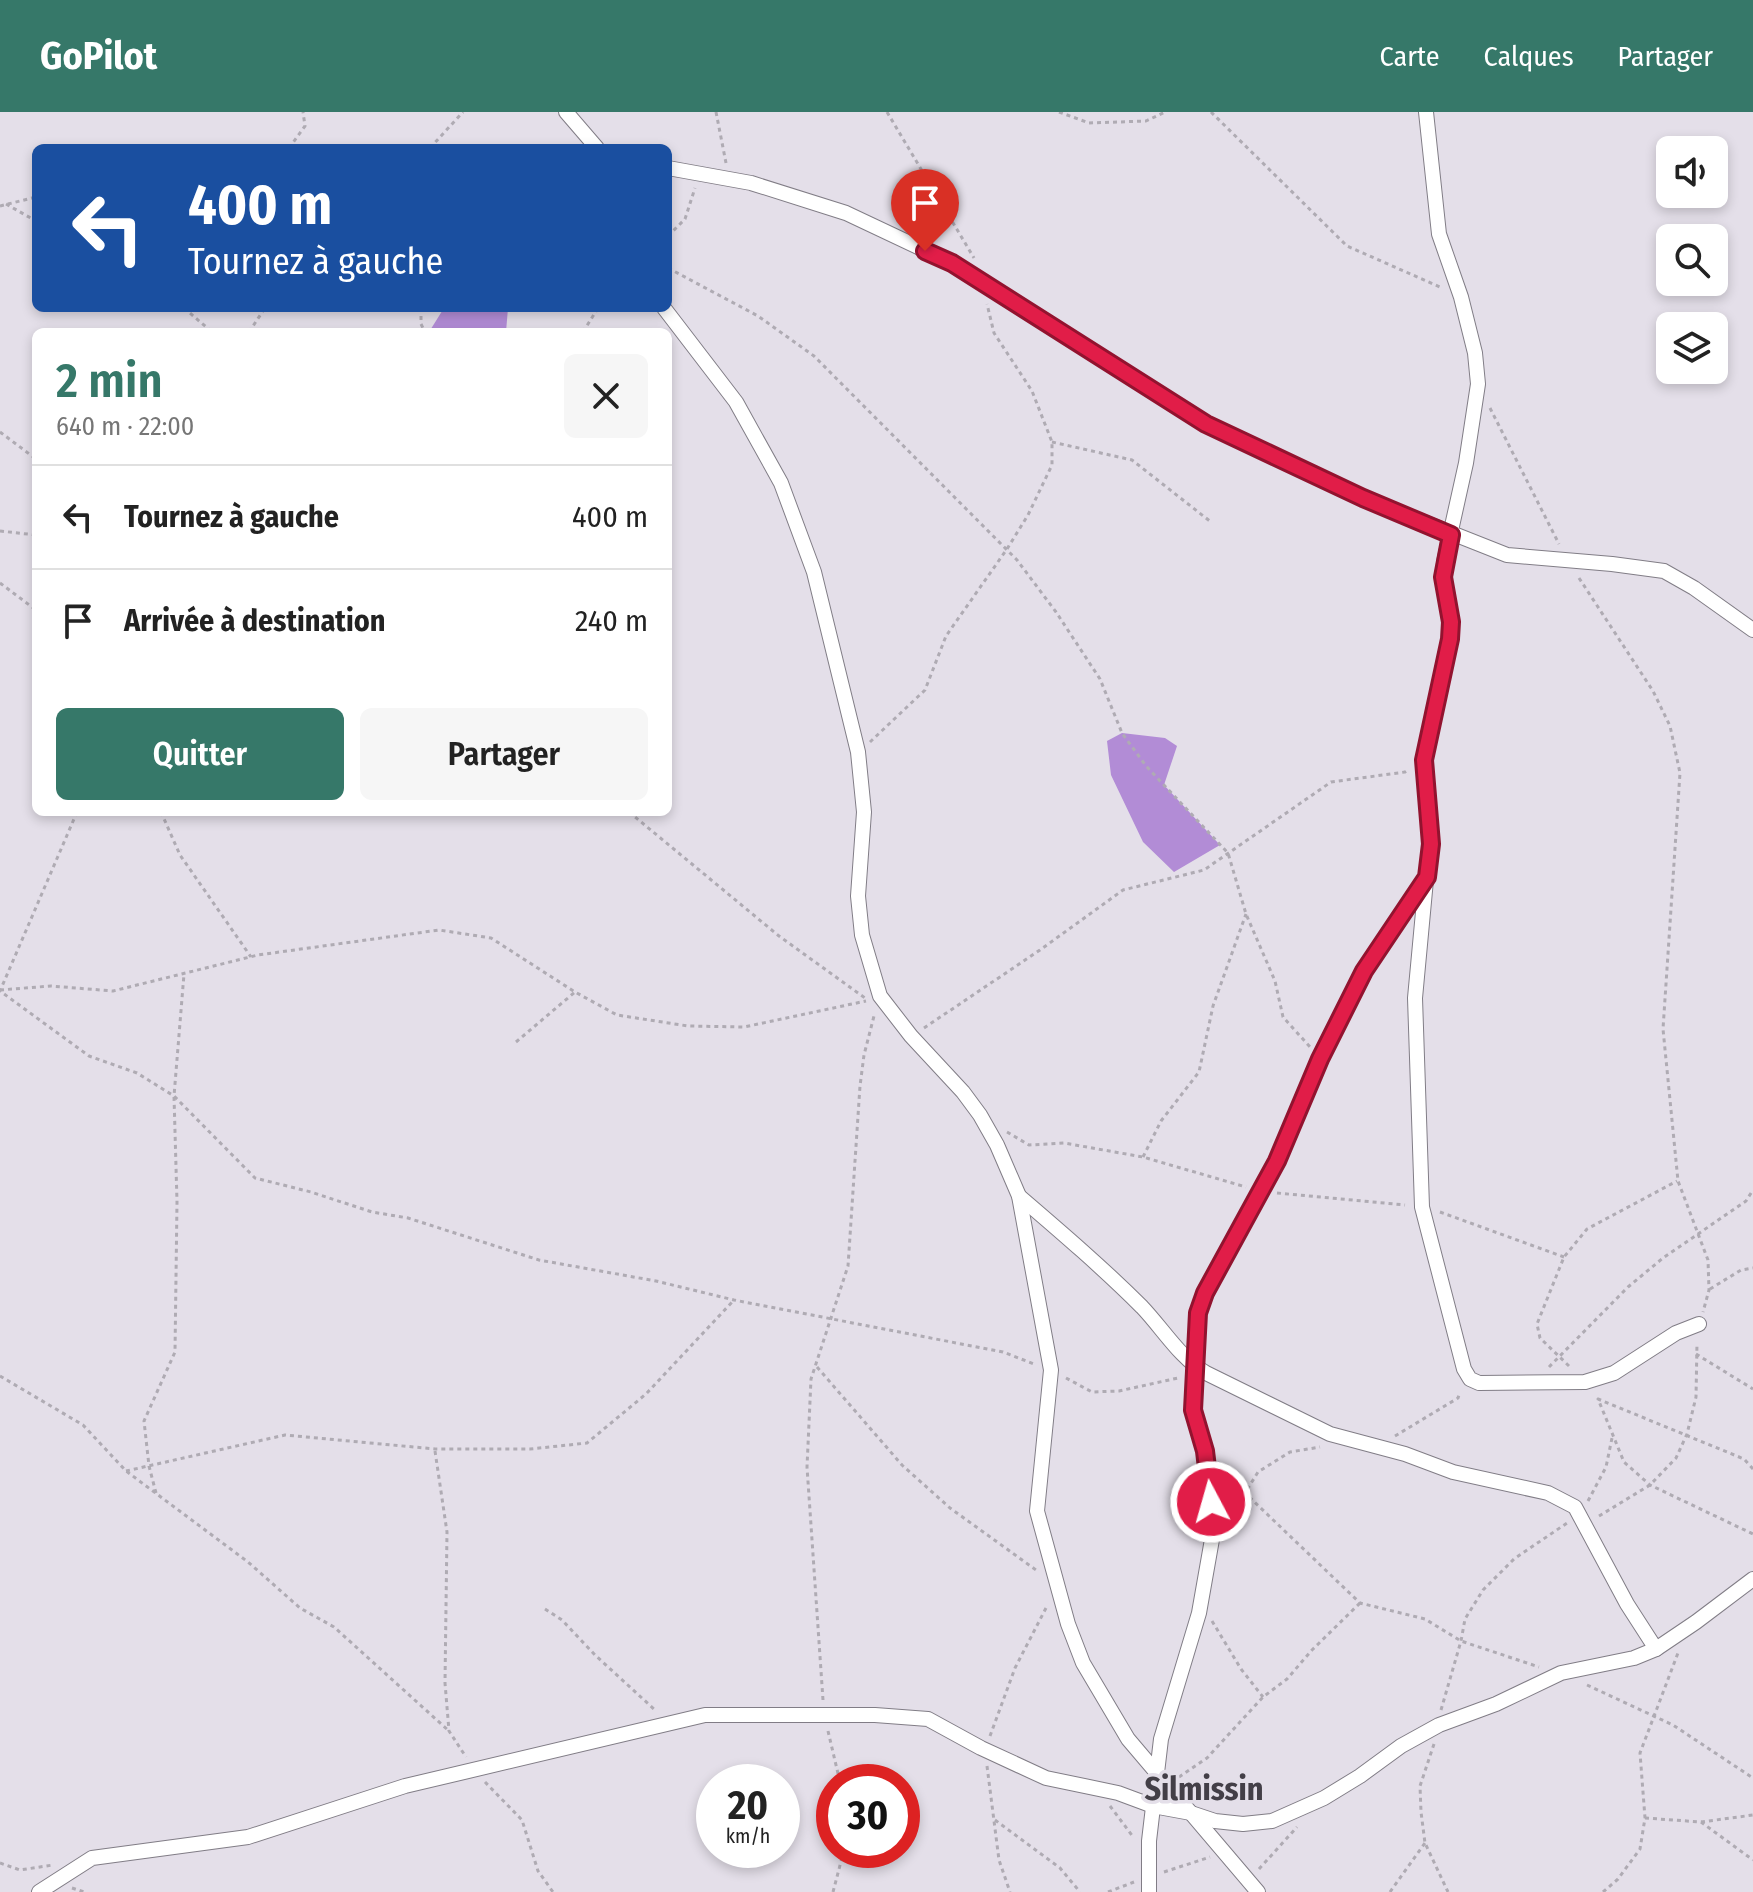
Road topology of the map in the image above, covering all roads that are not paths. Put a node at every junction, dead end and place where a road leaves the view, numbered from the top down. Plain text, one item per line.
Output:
1 (566, 112) edge
2 (1426, 112) edge
3 (594, 144) edge
4 (672, 169) edge
5 (667, 312) edge
6 (1451, 535) junction
7 (1753, 630) edge
8 (1427, 877) junction
9 (1019, 1196) junction
10 (1699, 1324) road end
11 (1194, 1371) junction
12 (1753, 1579) edge
13 (1656, 1649) junction
14 (1158, 1771) junction
15 (1153, 1806) junction
16 (1191, 1813) junction
17 (1150, 1884) edge
18 (1253, 1887) edge
19 (39, 1892) edge

1 - 3 street
2 - 6 street
4 - 6 street
5 - 9 street
6 - 7 street
6 - 8 street
8 - 10 street
8 - 11 street
9 - 11 street
9 - 14 street
11 - 13 street
11 - 14 street
12 - 13 street
13 - 16 street
14 - 15 street
14 - 16 street
15 - 16 street
15 - 17 street
15 - 19 street
16 - 18 street

